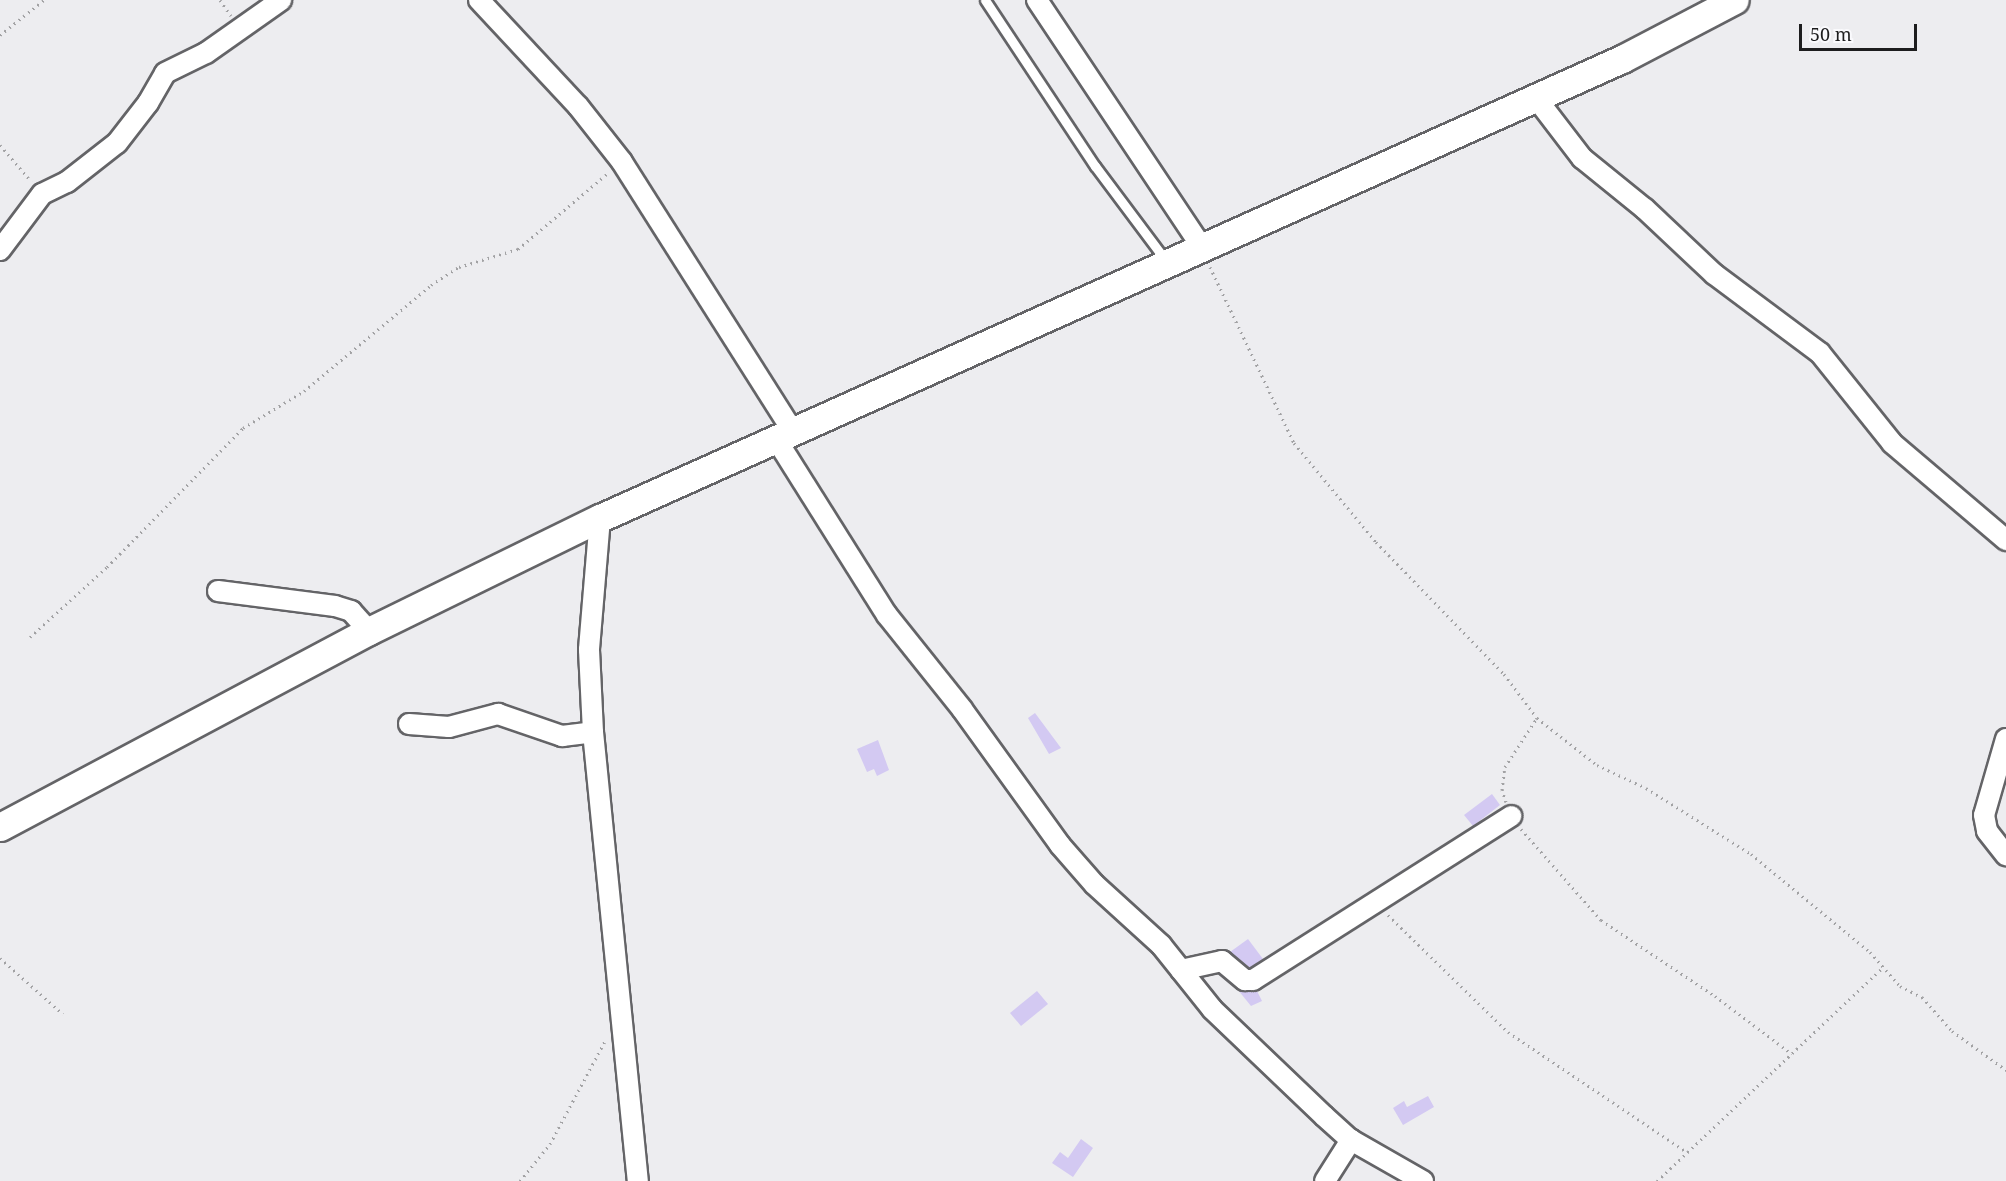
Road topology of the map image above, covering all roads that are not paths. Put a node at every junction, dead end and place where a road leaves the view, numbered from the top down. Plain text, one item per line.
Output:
1 (281, 0) edge
2 (479, 0) edge
3 (985, 0) edge
4 (1037, 0) edge
5 (1735, 0) edge
6 (1536, 98) junction
7 (1201, 246) junction
8 (0, 250) edge
9 (1166, 261) junction
10 (785, 435) junction
11 (600, 518) junction
12 (2006, 540) edge
13 (218, 591) dead end
14 (369, 631) junction
15 (409, 724) dead end
16 (593, 732) junction
17 (2006, 739) edge
18 (1511, 816) road end
19 (0, 826) edge
20 (2006, 855) edge
21 (1181, 970) junction
22 (1351, 1140) junction
23 (638, 1181) edge
24 (1325, 1181) edge
25 (1423, 1181) edge

1 - 8 street
2 - 10 street
3 - 9 lane
4 - 7 street
5 - 6 street
6 - 7 street
6 - 12 street
7 - 9 street
9 - 10 street
10 - 11 street
10 - 21 street
11 - 14 street
11 - 16 street
13 - 14 street
14 - 19 street
15 - 16 street
16 - 23 street
17 - 20 street
18 - 21 street
21 - 22 street
22 - 24 street
22 - 25 street

